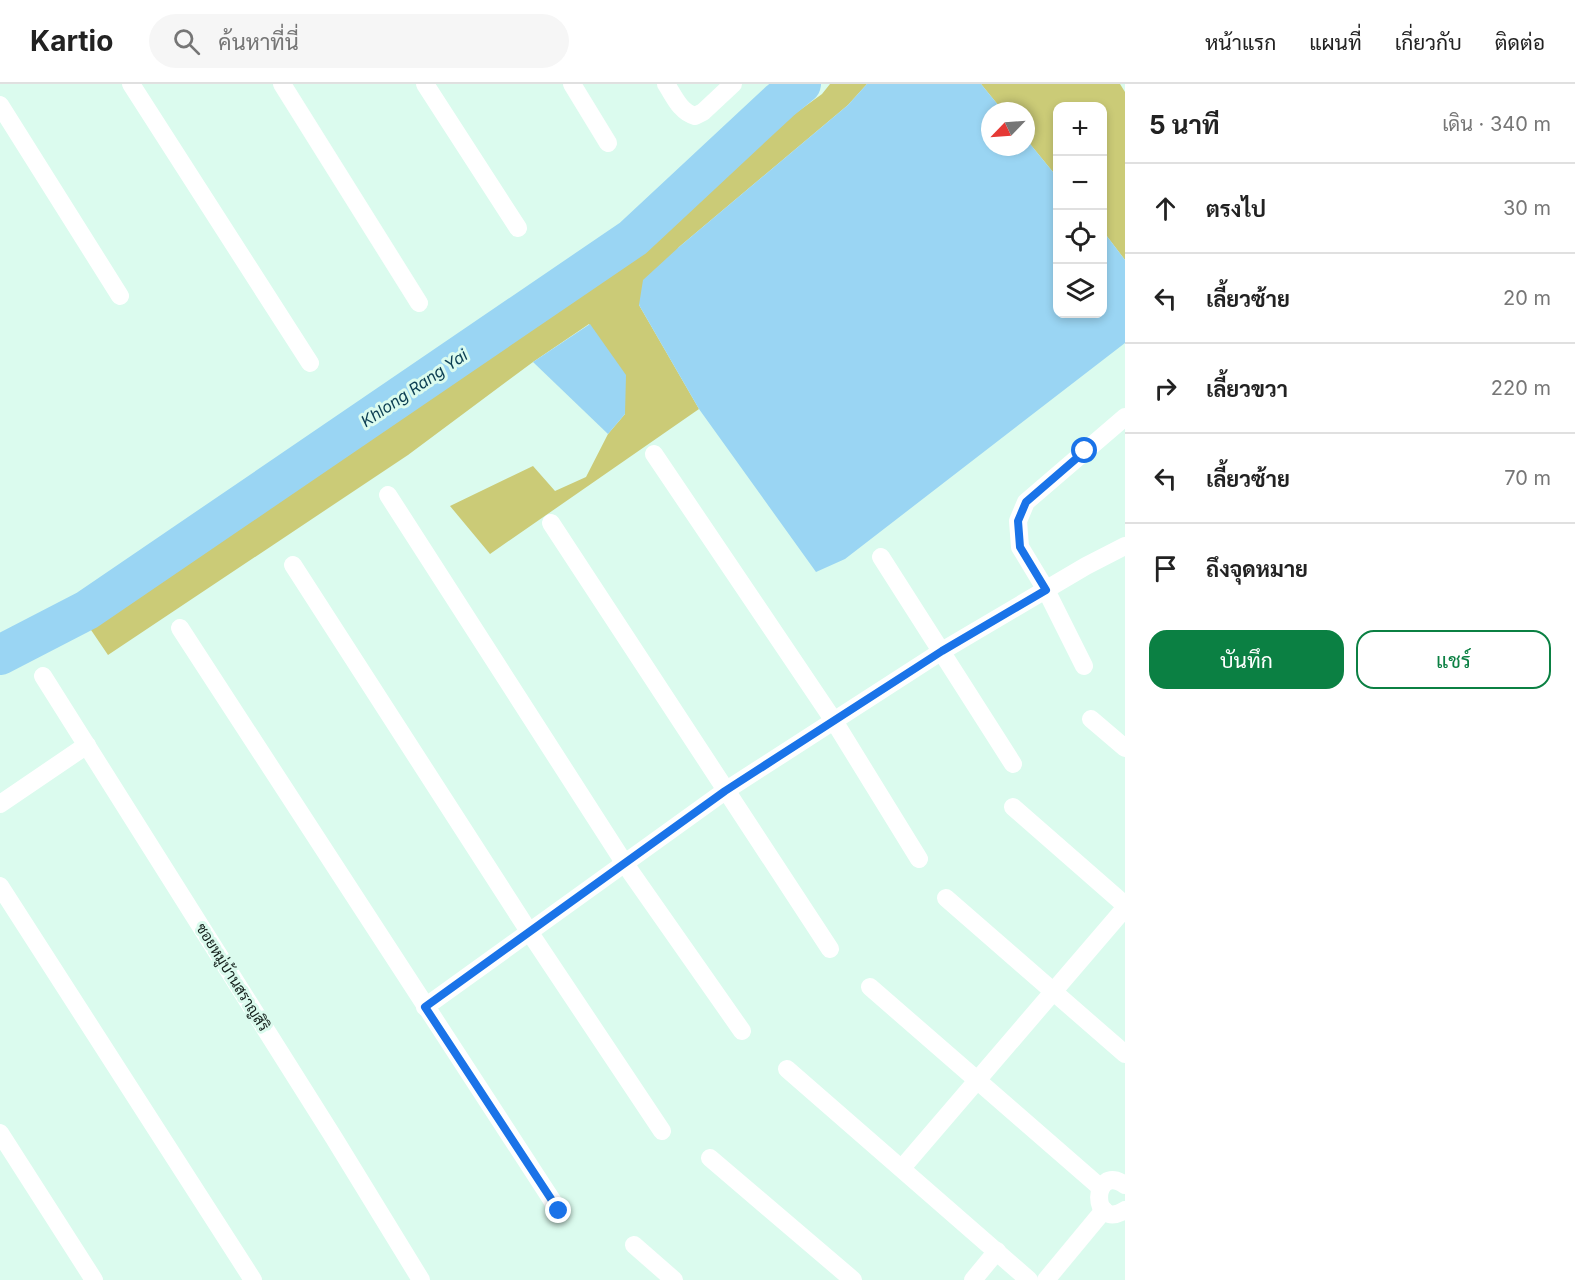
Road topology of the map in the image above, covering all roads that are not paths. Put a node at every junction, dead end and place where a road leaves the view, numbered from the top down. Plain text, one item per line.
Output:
1 (130, 84) edge
2 (282, 84) edge
3 (425, 84) edge
4 (572, 84) edge
5 (666, 84) edge
6 (733, 84) edge
7 (0, 105) edge
8 (608, 144) dead end
9 (518, 228) dead end
10 (120, 296) dead end
11 (419, 303) dead end
12 (310, 363) dead end
13 (1125, 417) edge
14 (654, 454) dead end
15 (388, 495) dead end
16 (551, 523) dead end
17 (1125, 546) edge
18 (881, 557) dead end
19 (293, 565) dead end
20 (1046, 590) junction
21 (180, 628) dead end
22 (942, 651) junction
23 (1084, 666) dead end
24 (43, 676) dead end
25 (1091, 719) dead end
26 (834, 721) junction
27 (87, 745) junction
28 (1125, 748) edge
29 (1013, 764) dead end
30 (725, 791) junction
31 (0, 804) edge
32 (1013, 807) dead end
33 (919, 859) dead end
34 (625, 864) junction
35 (0, 886) edge
36 (946, 898) dead end
37 (1125, 906) edge
38 (530, 933) junction
39 (830, 949) dead end
40 (870, 987) dead end
41 (1053, 992) junction
42 (425, 1007) junction
43 (742, 1031) dead end
44 (1125, 1054) edge
45 (787, 1069) dead end
46 (977, 1080) junction
47 (662, 1131) dead end
48 (0, 1133) edge
49 (710, 1158) dead end
50 (902, 1168) junction
51 (1125, 1184) edge
52 (1101, 1188) junction
53 (1104, 1210) junction
54 (1125, 1210) edge
55 (559, 1211) dead end
56 (634, 1245) dead end
57 (997, 1251) junction
58 (94, 1280) edge
59 (253, 1280) edge
60 (421, 1280) edge
61 (674, 1280) edge
62 (853, 1280) edge
63 (973, 1280) edge
64 (1029, 1280) edge
65 (1046, 1280) edge

1 - 12 street
2 - 11 street
3 - 9 street
4 - 8 street
5 - 6 street
7 - 10 street
13 - 20 street
14 - 26 street
15 - 34 street
16 - 30 street
17 - 20 street
18 - 22 street
19 - 38 street
20 - 22 street
20 - 23 street
21 - 42 street
22 - 26 street
22 - 29 street
24 - 27 street, ซอยหมู่บ้านสราญสิริ
25 - 28 street
26 - 30 street
26 - 33 street
27 - 31 street
27 - 60 street, ซอยหมู่บ้านสราญสิริ
30 - 34 street
30 - 39 street
32 - 37 street
34 - 38 street
34 - 43 street
35 - 59 street
36 - 41 street
37 - 41 street
38 - 42 street
38 - 47 street
40 - 46 street
41 - 44 street
41 - 46 street
42 - 55 street
45 - 50 street
46 - 50 street
46 - 52 street
48 - 58 street
49 - 62 street
50 - 57 street
51 - 52 street
52 - 53 street
53 - 54 street
53 - 65 street
56 - 61 street
57 - 63 street
57 - 64 street

